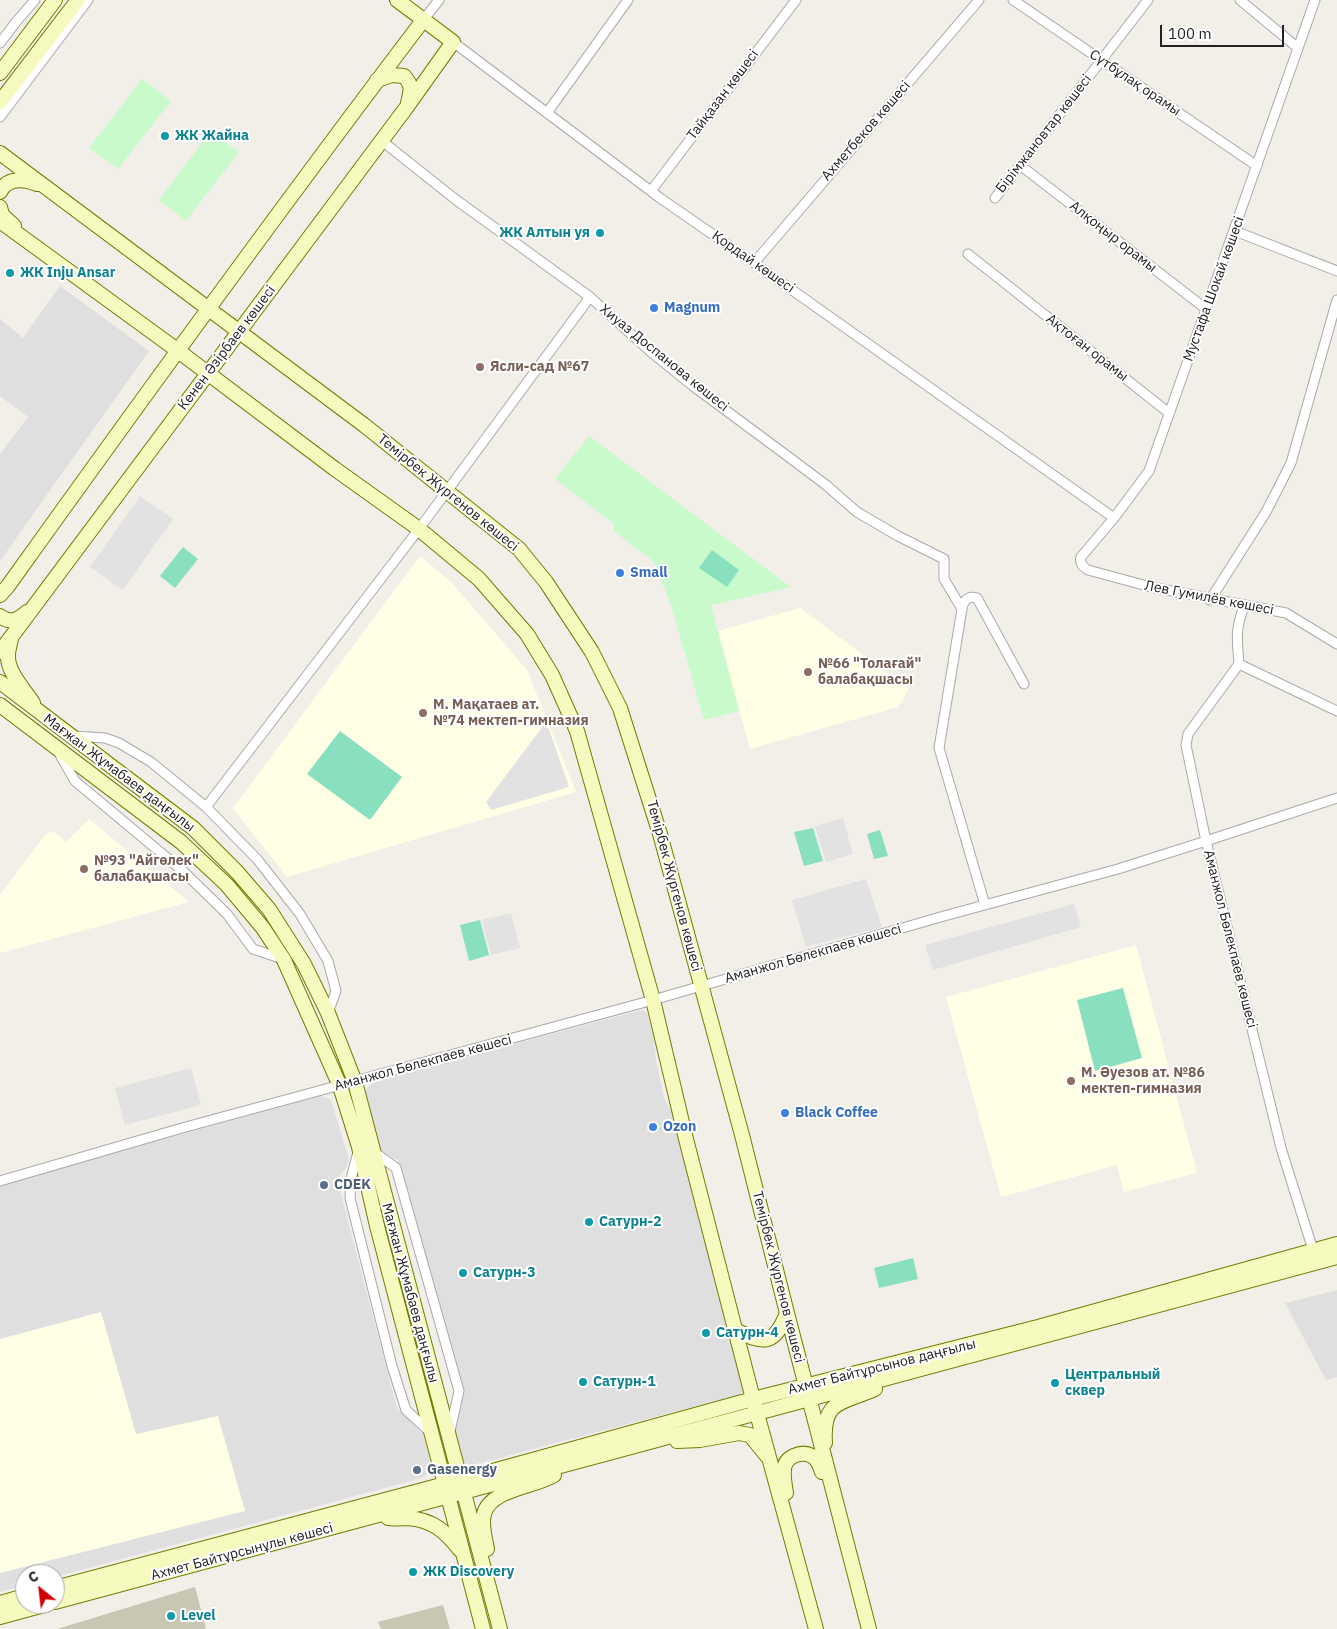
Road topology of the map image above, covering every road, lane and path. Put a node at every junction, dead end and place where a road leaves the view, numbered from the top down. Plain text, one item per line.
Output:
1 (35, 0) edge
2 (55, 0) edge
3 (78, 0) edge
4 (88, 0) edge
5 (397, 0) edge
6 (439, 0) edge
7 (628, 0) edge
8 (796, 0) edge
9 (979, 0) edge
10 (1013, 0) edge
11 (1148, 0) edge
12 (1240, 0) edge
13 (1315, 0) edge
14 (424, 19) junction
15 (453, 42) junction
16 (0, 43) edge
17 (1298, 48) junction
18 (1101, 60) junction
19 (0, 72) edge
20 (377, 80) junction
21 (0, 102) edge
22 (406, 108) junction
23 (547, 113) junction
24 (0, 117) edge
25 (382, 141) junction
26 (0, 154) edge
27 (1020, 164) junction
28 (1257, 166) junction
29 (47, 188) junction
30 (651, 190) junction
31 (0, 192) edge
32 (995, 198) dead end
33 (0, 207) edge
34 (0, 222) edge
35 (1235, 231) junction
36 (28, 241) junction
37 (968, 254) dead end
38 (754, 263) junction
39 (1337, 270) edge
40 (590, 297) junction
41 (1337, 300) edge
42 (208, 308) junction
43 (1206, 309) junction
44 (238, 332) junction
45 (177, 350) junction
46 (208, 373) junction
47 (1169, 413) junction
48 (446, 491) junction
49 (1114, 518) junction
50 (418, 529) junction
51 (1080, 560) joint
52 (2, 592) edge
53 (43, 596) junction
54 (1210, 600) junction
55 (1244, 606) junction
56 (962, 609) junction
57 (0, 616) edge
58 (12, 637) junction
59 (1336, 641) edge
60 (0, 652) edge
61 (1239, 664) junction
62 (0, 682) edge
63 (1024, 684) dead end
64 (0, 704) edge
65 (1337, 711) edge
66 (38, 712) junction
67 (0, 713) edge
68 (42, 736) junction
69 (69, 736) junction
70 (55, 746) junction
71 (1337, 798) edge
72 (206, 807) junction
73 (1206, 841) junction
74 (986, 905) junction
75 (284, 960) junction
76 (701, 986) junction
77 (653, 1000) junction
78 (328, 1013) junction
79 (354, 1082) junction
80 (340, 1086) junction
81 (365, 1149) junction
82 (0, 1181) edge
83 (1337, 1244) edge
84 (1313, 1250) junction
85 (1337, 1257) edge
86 (1121, 1310) junction
87 (786, 1313) junction
88 (735, 1330) junction
89 (914, 1371) junction
90 (808, 1393) junction
91 (753, 1400) junction
92 (757, 1414) junction
93 (432, 1434) junction
94 (448, 1436) junction
95 (652, 1442) junction
96 (824, 1458) junction
97 (770, 1459) junction
98 (569, 1464) junction
99 (462, 1486) junction
100 (446, 1491) junction
101 (428, 1496) junction
102 (375, 1517) junction
103 (846, 1544) junction
104 (794, 1552) junction
105 (464, 1556) junction
106 (65, 1586) edge
107 (489, 1589) junction
108 (65, 1599) edge
109 (0, 1602) edge
110 (15, 1602) edge
111 (15, 1609) edge
112 (15, 1612) edge
113 (0, 1617) edge
114 (0, 1624) edge
115 (484, 1629) edge
116 (500, 1629) edge
117 (816, 1629) edge
118 (869, 1629) edge

1 - 16 street
2 - 19 street
3 - 21 street
4 - 24 street
5 - 14 street, Қордай көшесі
6 - 14 street
7 - 23 street
8 - 30 street, Тайқазан көшесі
9 - 38 street, Ахметбеков көшесі
10 - 18 street, Cүтбұлақ орамы
11 - 18 street, Бірімжановтар көшесі
12 - 17 street
13 - 17 street, Мустафа Шокай көшесі
14 - 15 street, Қордай көшесі
14 - 20 street
15 - 22 street, Кенен Әзірбаев көшесі
15 - 23 street, Қордай көшесі
17 - 28 street, Мустафа Шокай көшесі
18 - 27 street, Бірімжановтар көшесі
18 - 28 street, Cүтбұлақ орамы
20 - 22 street
20 - 42 street
22 - 25 street, Кенен Әзірбаев көшесі
23 - 30 street, Қордай көшесі
25 - 40 street
25 - 44 street, Кенен Әзірбаев көшесі
26 - 29 street, Темірбек Жүргенов көшесі
27 - 32 street, Бірімжановтар көшесі
27 - 43 street, Алқоңыр орамы
28 - 35 street, Мустафа Шокай көшесі
29 - 31 street
29 - 42 street, Темірбек Жүргенов көшесі
30 - 38 street, Қордай көшесі
33 - 36 street
34 - 36 street
35 - 39 street
35 - 43 street, Мустафа Шокай көшесі
36 - 45 street
37 - 47 street, Ақтоған орамы
38 - 49 street, Қордай көшесі
40 - 48 street, Хиуаз Доспанова көшесі
40 - 56 street, Хиуаз Доспанова көшесі
41 - 54 street
42 - 44 street, Темірбек Жүргенов көшесі
42 - 45 street
43 - 47 street, Мустафа Шокай көшесі
44 - 46 street, Кенен Әзірбаев көшесі
44 - 48 street, Темірбек Жүргенов көшесі
45 - 46 street
45 - 52 street
46 - 50 street
46 - 53 street, Кенен Әзірбаев көшесі
47 - 49 street, Мустафа Шокай көшесі
48 - 50 street, Хиуаз Доспанова көшесі
48 - 76 street, Темірбек Жүргенов көшесі
49 - 51 street, Мустафа Шокай көшесі
50 - 72 street, Хиуаз Доспанова көшесі
50 - 77 street
51 - 54 street, Лев Гумилёв көшесі
53 - 57 street
53 - 58 street, Кенен Әзірбаев көшесі
54 - 55 street, Лев Гумилёв көшесі
55 - 59 street, Лев Гумилёв көшесі
55 - 61 street
56 - 63 street
56 - 74 street
58 - 60 street, Кенен Әзірбаев көшесі
58 - 66 street
61 - 65 street
61 - 73 street
62 - 66 street, Мағжан Жұмабаев даңғылы
64 - 68 street, Мағжан Жұмабаев даңғылы
66 - 69 street, Мағжан Жұмабаев даңғылы
67 - 68 street
68 - 70 street, Мағжан Жұмабаев даңғылы
69 - 72 street
69 - 78 street, Мағжан Жұмабаев даңғылы
70 - 75 street, Мағжан Жұмабаев даңғылы
70 - 75 street
71 - 73 street
72 - 78 street
73 - 74 street, Аманжол Бөлекпаев көшесі
73 - 84 street, Аманжол Бөлекпаев көшесі
74 - 76 street, Аманжол Бөлекпаев көшесі
75 - 80 street, Мағжан Жұмабаев даңғылы
76 - 77 street, Аманжол Бөлекпаев көшесі
76 - 87 street, Темірбек Жүргенов көшесі
77 - 79 street, Аманжол Бөлекпаев көшесі
77 - 88 street
78 - 79 street, Мағжан Жұмабаев даңғылы
79 - 80 street, Аманжол Бөлекпаев көшесі
79 - 81 street, Мағжан Жұмабаев даңғылы
80 - 81 street, Мағжан Жұмабаев даңғылы
80 - 82 street, Аманжол Бөлекпаев көшесі
81 - 93 street, Мағжан Жұмабаев даңғылы
81 - 93 street
81 - 94 street, Мағжан Жұмабаев даңғылы
81 - 94 street
83 - 84 street, Ахмет Байтұрсынов даңғылы
84 - 86 street, Ахмет Байтұрсынов даңғылы
85 - 86 street, Ахмет Байтұрсынов даңғылы
86 - 89 street, Ахмет Байтұрсынов даңғылы
86 - 90 street, Ахмет Байтұрсынов даңғылы
87 - 88 street
87 - 90 street, Темірбек Жүргенов көшесі
88 - 91 street
89 - 90 street, Ахмет Байтұрсынов даңғылы
89 - 96 street
90 - 91 street, Ахмет Байтұрсынов даңғылы
90 - 92 street, Ахмет Байтұрсынов даңғылы
90 - 96 street, Темірбек Жүргенов көшесі
91 - 92 street
91 - 99 street, Ахмет Байтұрсынов даңғылы
92 - 95 street, Ахмет Байтұрсынов даңғылы
92 - 97 street
93 - 100 street, Мағжан Жұмабаев даңғылы
94 - 99 street, Мағжан Жұмабаев даңғылы
95 - 97 street
95 - 98 street, Ахмет Байтұрсынов даңғылы
96 - 103 street, Темірбек Жүргенов көшесі
97 - 104 street
98 - 99 street, Ахмет Байтұрсынов даңғылы
98 - 107 street
99 - 100 street, Ахмет Байтұрсынов даңғылы
99 - 107 street, Мағжан Жұмабаев даңғылы
100 - 101 street, Ахмет Байтұрсынов даңғылы
100 - 105 street, Мағжан Жұмабаев даңғылы
101 - 102 street, Ахмет Байтұрсынұлы көшесі
101 - 106 street, Ахмет Байтұрсынұлы көшесі
102 - 105 street
102 - 108 street, Ахмет Байтұрсынұлы көшесі
103 - 104 street
103 - 118 street, Темірбек Жүргенов көшесі
104 - 117 street
105 - 115 street, Мағжан Жұмабаев даңғылы
107 - 116 street, Мағжан Жұмабаев даңғылы
109 - 110 street
111 - 113 street
112 - 114 street

